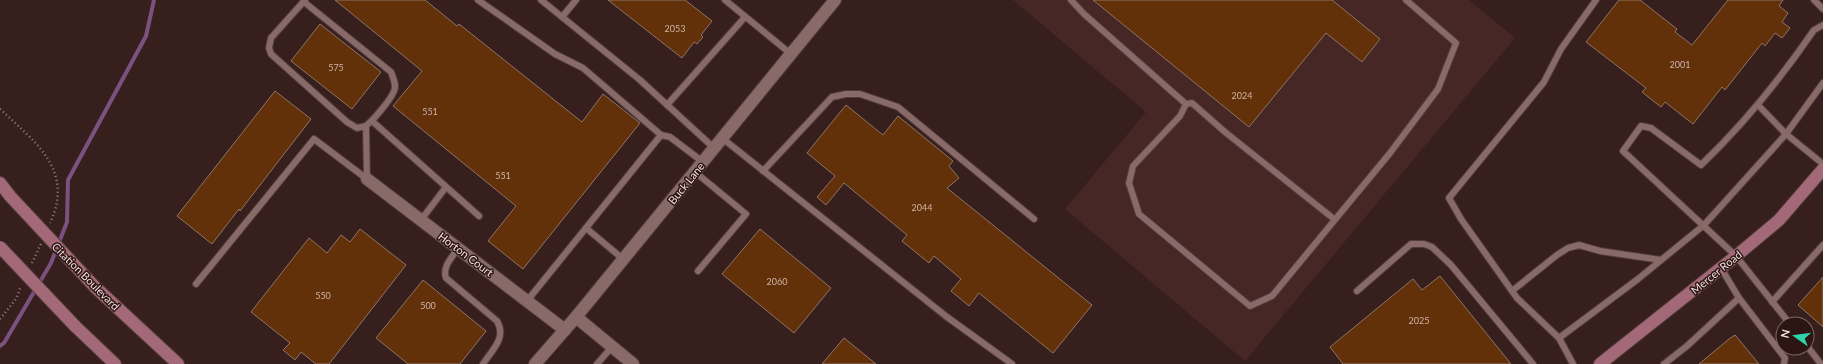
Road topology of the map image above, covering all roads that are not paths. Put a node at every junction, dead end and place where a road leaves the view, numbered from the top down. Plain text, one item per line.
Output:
1 (478, 0) edge
2 (541, 0) edge
3 (576, 0) edge
4 (725, 0) edge
5 (835, 0) edge
6 (1071, 0) edge
7 (1406, 0) edge
8 (1596, 0) edge
9 (1814, 0) edge
10 (304, 1) edge
11 (1823, 9) edge
12 (562, 17) junction
13 (745, 17) junction
14 (1823, 25) edge
15 (791, 54) junction
16 (1823, 83) edge
17 (1186, 104) junction
18 (667, 105) junction
19 (1758, 105) junction
20 (372, 121) junction
21 (366, 126) junction
22 (1786, 134) junction
23 (661, 135) junction
24 (718, 143) junction
25 (703, 162) junction
26 (1823, 164) edge
27 (1823, 169) edge
28 (763, 171) junction
29 (695, 172) junction
30 (367, 178) junction
31 (0, 183) edge
32 (446, 187) junction
33 (479, 216) dead end
34 (1034, 219) dead end
35 (1334, 219) junction
36 (421, 220) junction
37 (1704, 226) junction
38 (586, 228) junction
39 (1823, 245) edge
40 (0, 247) edge
41 (458, 249) junction
42 (1736, 256) junction
43 (623, 260) junction
44 (1661, 260) junction
45 (1721, 268) junction
46 (698, 271) dead end
47 (196, 284) dead end
48 (1357, 291) dead end
49 (1512, 291) junction
50 (1739, 298) junction
51 (527, 301) junction
52 (1772, 302) junction
53 (1783, 316) edge
54 (576, 317) junction
55 (565, 330) junction
56 (1559, 338) junction
57 (612, 347) junction
58 (1815, 356) edge
59 (115, 364) edge
60 (178, 364) edge
61 (483, 364) edge
62 (535, 364) edge
63 (597, 364) edge
64 (633, 364) edge
65 (1012, 364) edge
66 (1533, 364) edge
67 (1574, 364) edge
68 (1600, 364) edge
69 (1664, 364) edge
70 (1784, 364) edge
71 (1821, 364) edge

1 - 23 lane
2 - 12 lane
3 - 12 lane
4 - 13 lane
5 - 15 street, Buck Lane
6 - 17 lane
7 - 35 lane
8 - 49 lane
9 - 11 lane
10 - 20 lane
10 - 21 lane
12 - 18 lane
13 - 15 lane
13 - 18 lane
14 - 19 lane
15 - 24 street, Buck Lane
16 - 22 lane
17 - 35 lane
17 - 35 lane
18 - 24 lane
19 - 22 lane
19 - 37 lane
20 - 21 lane
20 - 32 lane
21 - 30 lane
22 - 26 lane
22 - 37 lane
23 - 25 lane
23 - 38 lane
24 - 25 street, Buck Lane
24 - 28 lane
25 - 29 street, Buck Lane
27 - 42 main road, Mercer Road
28 - 34 lane
28 - 65 lane
29 - 43 street, Buck Lane
29 - 46 lane
30 - 36 street, Horton Court
30 - 47 lane
31 - 60 main road, Citation Boulevard, bridge
32 - 33 lane
32 - 36 lane
36 - 41 street, Horton Court
37 - 42 lane
37 - 44 lane
38 - 43 lane
38 - 51 lane
39 - 52 lane
40 - 59 main road, bridge
41 - 51 street, Horton Court
41 - 61 lane
42 - 45 main road, Mercer Road
42 - 52 lane
43 - 54 street, Buck Lane
44 - 49 lane
44 - 56 lane
45 - 50 lane
45 - 68 main road, Mercer Road
48 - 66 lane
49 - 56 lane
50 - 69 lane
50 - 70 lane
51 - 55 street, Horton Court
52 - 53 lane
54 - 55 street, Buck Lane
54 - 57 street
55 - 62 street, Buck Lane
56 - 67 lane
57 - 63 lane
57 - 64 street
58 - 71 lane

